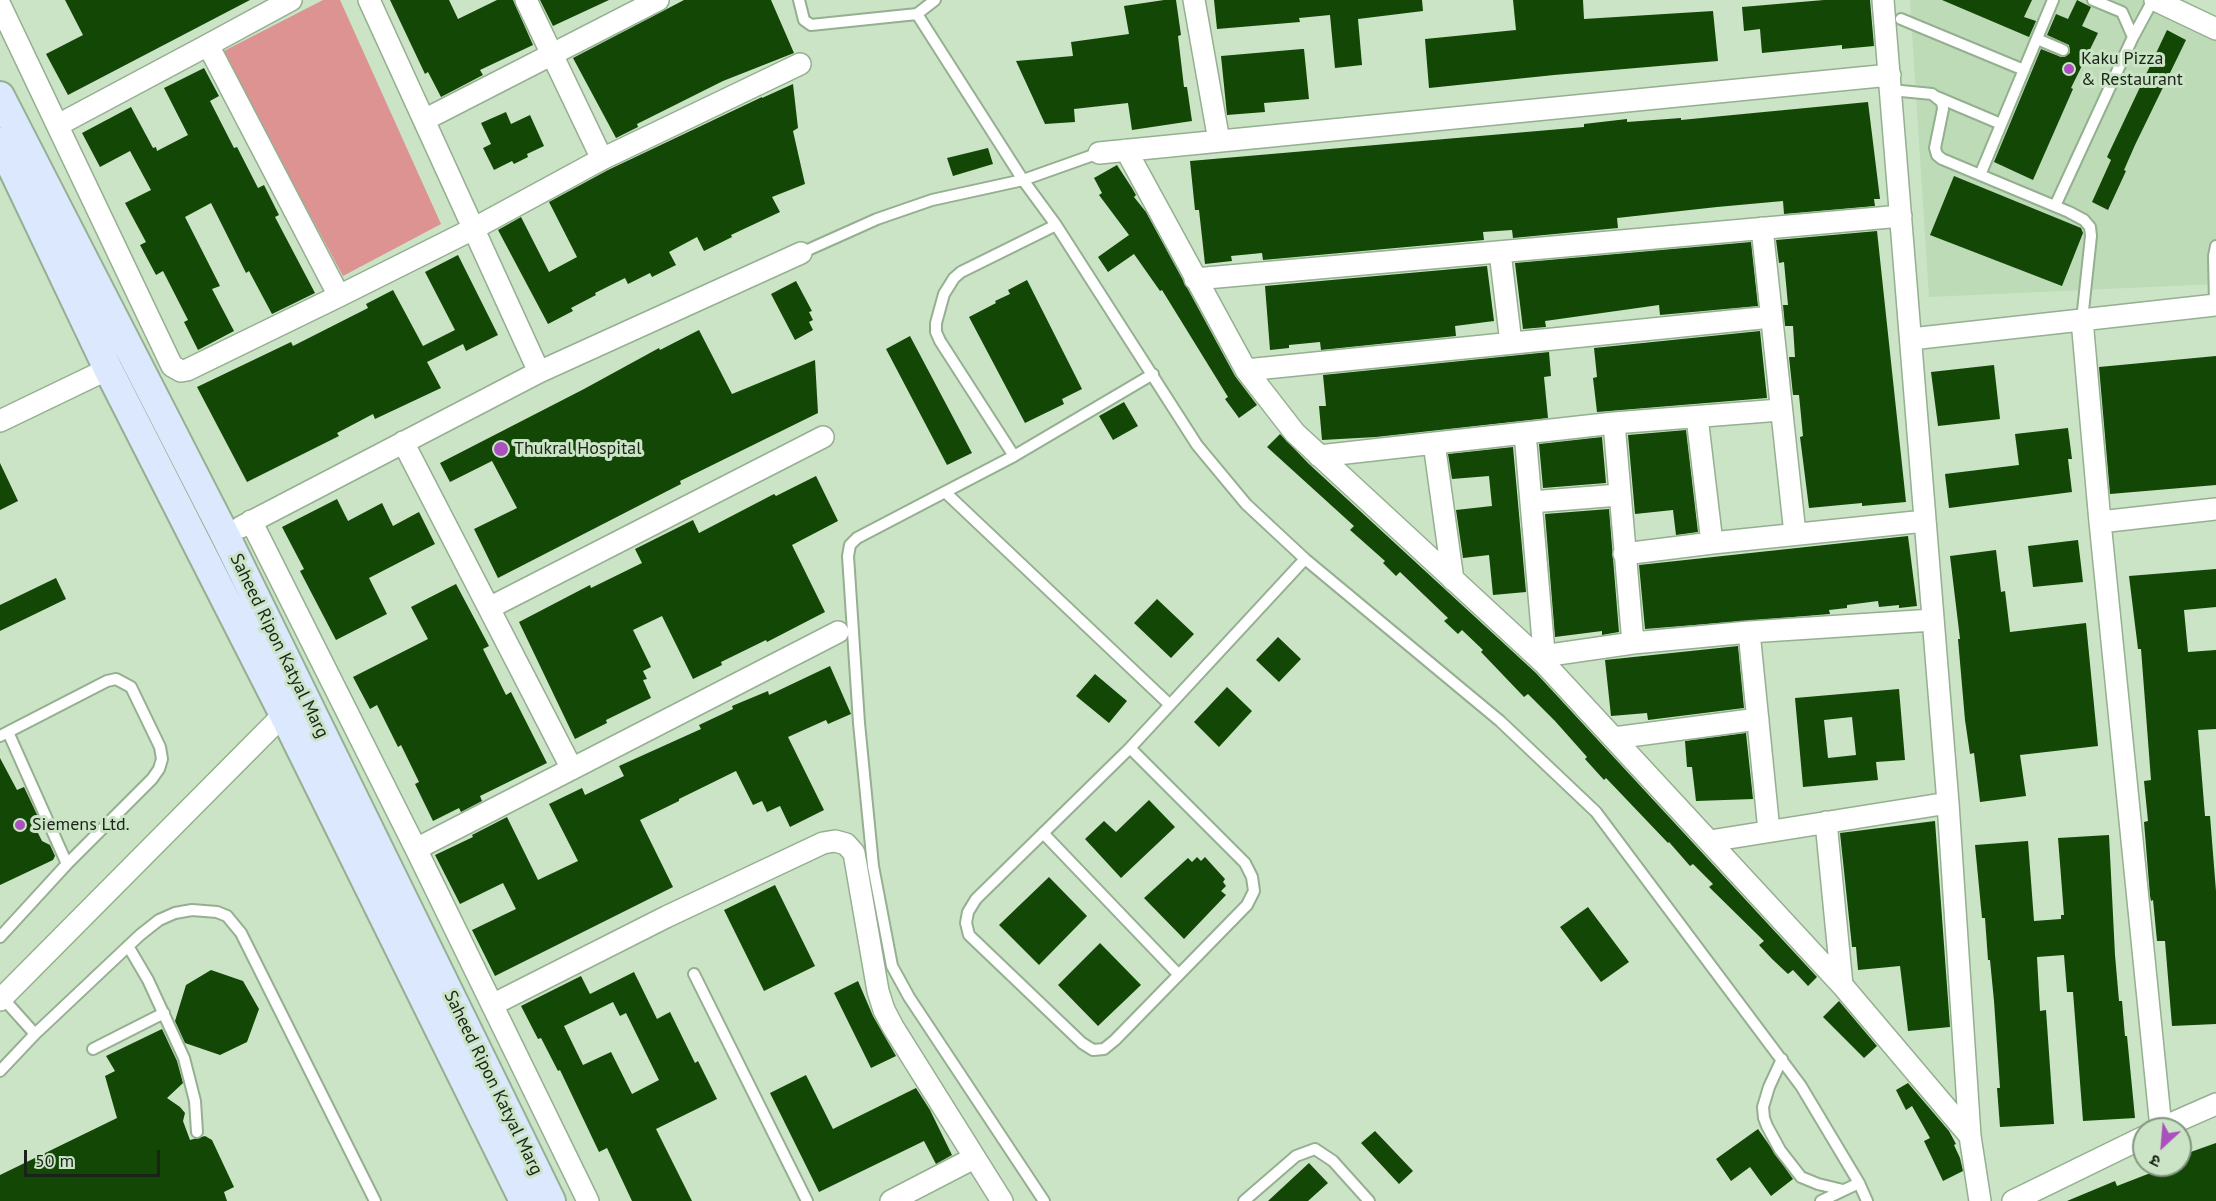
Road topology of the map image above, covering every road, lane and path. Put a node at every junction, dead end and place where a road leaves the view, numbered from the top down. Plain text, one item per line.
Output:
1 (291, 0) edge
2 (369, 0) edge
3 (525, 0) edge
4 (658, 0) edge
5 (799, 0) edge
6 (935, 0) edge
7 (1194, 0) edge
8 (1883, 0) edge
9 (2053, 0) edge
10 (2093, 0) edge
11 (2154, 0) edge
12 (0, 5) edge
13 (917, 14) junction
14 (1901, 19) dead end
15 (2214, 24) edge
16 (2133, 37) junction
17 (2037, 39) junction
18 (208, 45) junction
19 (2063, 50) dead end
20 (551, 54) junction
21 (800, 64) dead end
22 (2024, 70) junction
23 (1890, 82) junction
24 (0, 96) edge
25 (1937, 97) junction
26 (424, 120) junction
27 (2001, 124) junction
28 (58, 125) junction
29 (1219, 141) junction
30 (0, 142) edge
31 (1126, 150) junction
32 (1099, 153) joint
33 (602, 159) junction
34 (1980, 175) junction
35 (1023, 180) junction
36 (2055, 206) junction
37 (1901, 216) junction
38 (1056, 225) junction
39 (1762, 228) junction
40 (473, 229) junction
41 (2216, 246) edge
42 (1500, 252) junction
43 (801, 253) joint
44 (1195, 279) junction
45 (339, 296) junction
46 (2216, 305) edge
47 (1771, 317) junction
48 (2082, 320) junction
49 (1911, 339) junction
50 (1511, 343) junction
51 (108, 369) junction
52 (1246, 370) junction
53 (539, 372) junction
54 (1152, 374) junction
55 (1780, 410) junction
56 (1697, 417) junction
57 (0, 422) edge
58 (1614, 423) junction
59 (1525, 433) junction
60 (823, 437) dead end
61 (403, 442) junction
62 (1434, 443) junction
63 (1014, 456) junction
64 (1318, 456) junction
65 (945, 492) junction
66 (1619, 495) junction
67 (1531, 502) junction
68 (2216, 509) edge
69 (251, 521) junction
70 (1925, 521) junction
71 (2100, 522) junction
72 (1795, 534) junction
73 (225, 535) junction
74 (1712, 543) junction
75 (198, 548) junction
76 (1624, 554) junction
77 (1305, 559) junction
78 (1453, 580) junction
79 (489, 608) junction
80 (1933, 620) junction
81 (838, 632) dead end
82 (1749, 632) junction
83 (1633, 643) junction
84 (1544, 660) junction
85 (1169, 704) junction
86 (293, 705) junction
87 (1758, 719) junction
88 (4, 734) edge
89 (1614, 738) junction
90 (1130, 748) junction
91 (572, 769) junction
92 (1948, 803) junction
93 (1826, 822) junction
94 (1769, 831) junction
95 (1043, 833) junction
96 (1710, 841) junction
97 (416, 849) junction
98 (67, 864) junction
99 (0, 937) edge
100 (128, 946) junction
101 (694, 974) dead end
102 (1178, 974) junction
103 (1842, 985) junction
104 (1, 997) edge
105 (492, 1005) junction
106 (164, 1013) junction
107 (35, 1034) junction
108 (93, 1050) dead end
109 (1782, 1059) junction
110 (0, 1071) edge
111 (2216, 1104) edge
112 (2154, 1117) edge
113 (2187, 1117) edge
114 (197, 1132) dead end
115 (1970, 1136) junction
116 (2132, 1142) edge
117 (974, 1158) junction
118 (1859, 1183) junction
119 (1843, 1190) junction
120 (375, 1201) edge
121 (524, 1201) edge
122 (551, 1201) edge
123 (588, 1201) edge
124 (807, 1201) edge
125 (891, 1201) edge
126 (1002, 1201) edge
127 (1044, 1201) edge
128 (1244, 1201) edge
129 (1369, 1201) edge
130 (1821, 1201) edge
131 (1867, 1201) edge
132 (1980, 1201) edge
133 (2013, 1201) edge

1 - 18 street
2 - 26 street
3 - 20 street
4 - 20 street
5 - 13 lane
6 - 13 lane
7 - 29 street
8 - 23 street
9 - 17 lane
10 - 16 lane
11 - 15 street
11 - 16 lane
12 - 28 street
13 - 35 lane
14 - 22 lane
16 - 36 lane
17 - 19 lane
17 - 22 lane
18 - 28 street
18 - 45 street
20 - 26 street
20 - 33 street
21 - 33 street
22 - 27 lane
23 - 25 lane
23 - 29 street
23 - 37 street
24 - 73 street, Saheed Ripon Katyal Marg
25 - 27 lane
25 - 34 lane
26 - 40 street
27 - 34 lane
28 - 45 street
29 - 31 street
30 - 51 street, Saheed Ripon Katyal Marg
31 - 32 street
31 - 44 street
32 - 35 lane
33 - 40 street
34 - 36 lane
35 - 38 lane
35 - 43 lane
36 - 48 lane
37 - 39 street
37 - 49 street
38 - 54 lane
38 - 63 lane
39 - 42 street
39 - 47 street
40 - 45 street
40 - 53 street
41 - 46 lane
42 - 44 street
42 - 50 street
43 - 53 street
44 - 52 street
46 - 48 street
47 - 50 street
47 - 55 street
48 - 49 street
48 - 71 street
49 - 70 street
50 - 52 street
51 - 57 street
51 - 75 street, Saheed Ripon Katyal Marg
52 - 64 street
53 - 61 street
54 - 63 lane
54 - 77 lane
55 - 56 street
55 - 72 street
56 - 58 street
56 - 74 street
58 - 59 street
58 - 66 street
59 - 62 street
59 - 67 street
60 - 79 street
61 - 69 street
61 - 79 street
62 - 64 street
62 - 78 street
63 - 65 lane
64 - 78 street
65 - 85 lane
65 - 127 lane
66 - 67 street
66 - 76 street
67 - 84 street
68 - 71 street
69 - 73 street
69 - 97 street
70 - 72 street
70 - 80 street
71 - 112 street
72 - 74 street
73 - 75 street
73 - 86 street, Saheed Ripon Katyal Marg
74 - 76 street
75 - 86 street, Saheed Ripon Katyal Marg
76 - 83 street
77 - 85 lane
77 - 109 lane
78 - 84 street
79 - 91 street
80 - 82 street
80 - 92 street
81 - 91 street
82 - 83 street
82 - 87 street
83 - 84 street
84 - 89 street
85 - 90 lane
86 - 104 street
86 - 121 street, Saheed Ripon Katyal Marg
86 - 122 street, Saheed Ripon Katyal Marg
87 - 89 street
87 - 94 street
88 - 98 lane
88 - 98 lane
89 - 96 street
90 - 95 lane
90 - 102 lane
91 - 97 street
92 - 93 street
92 - 115 street
93 - 94 street
93 - 103 street
94 - 96 street
95 - 102 lane
95 - 102 lane
96 - 103 street
97 - 105 street
98 - 99 lane
100 - 106 lane
100 - 107 lane
100 - 120 lane
101 - 124 lane
103 - 115 street
104 - 107 lane
105 - 117 street
105 - 123 street
106 - 108 lane
106 - 114 lane
107 - 110 lane
109 - 118 lane
109 - 119 lane
111 - 113 street
115 - 132 street
116 - 133 street
117 - 125 street
117 - 126 street
118 - 119 lane
118 - 131 lane
119 - 130 lane
128 - 129 lane

